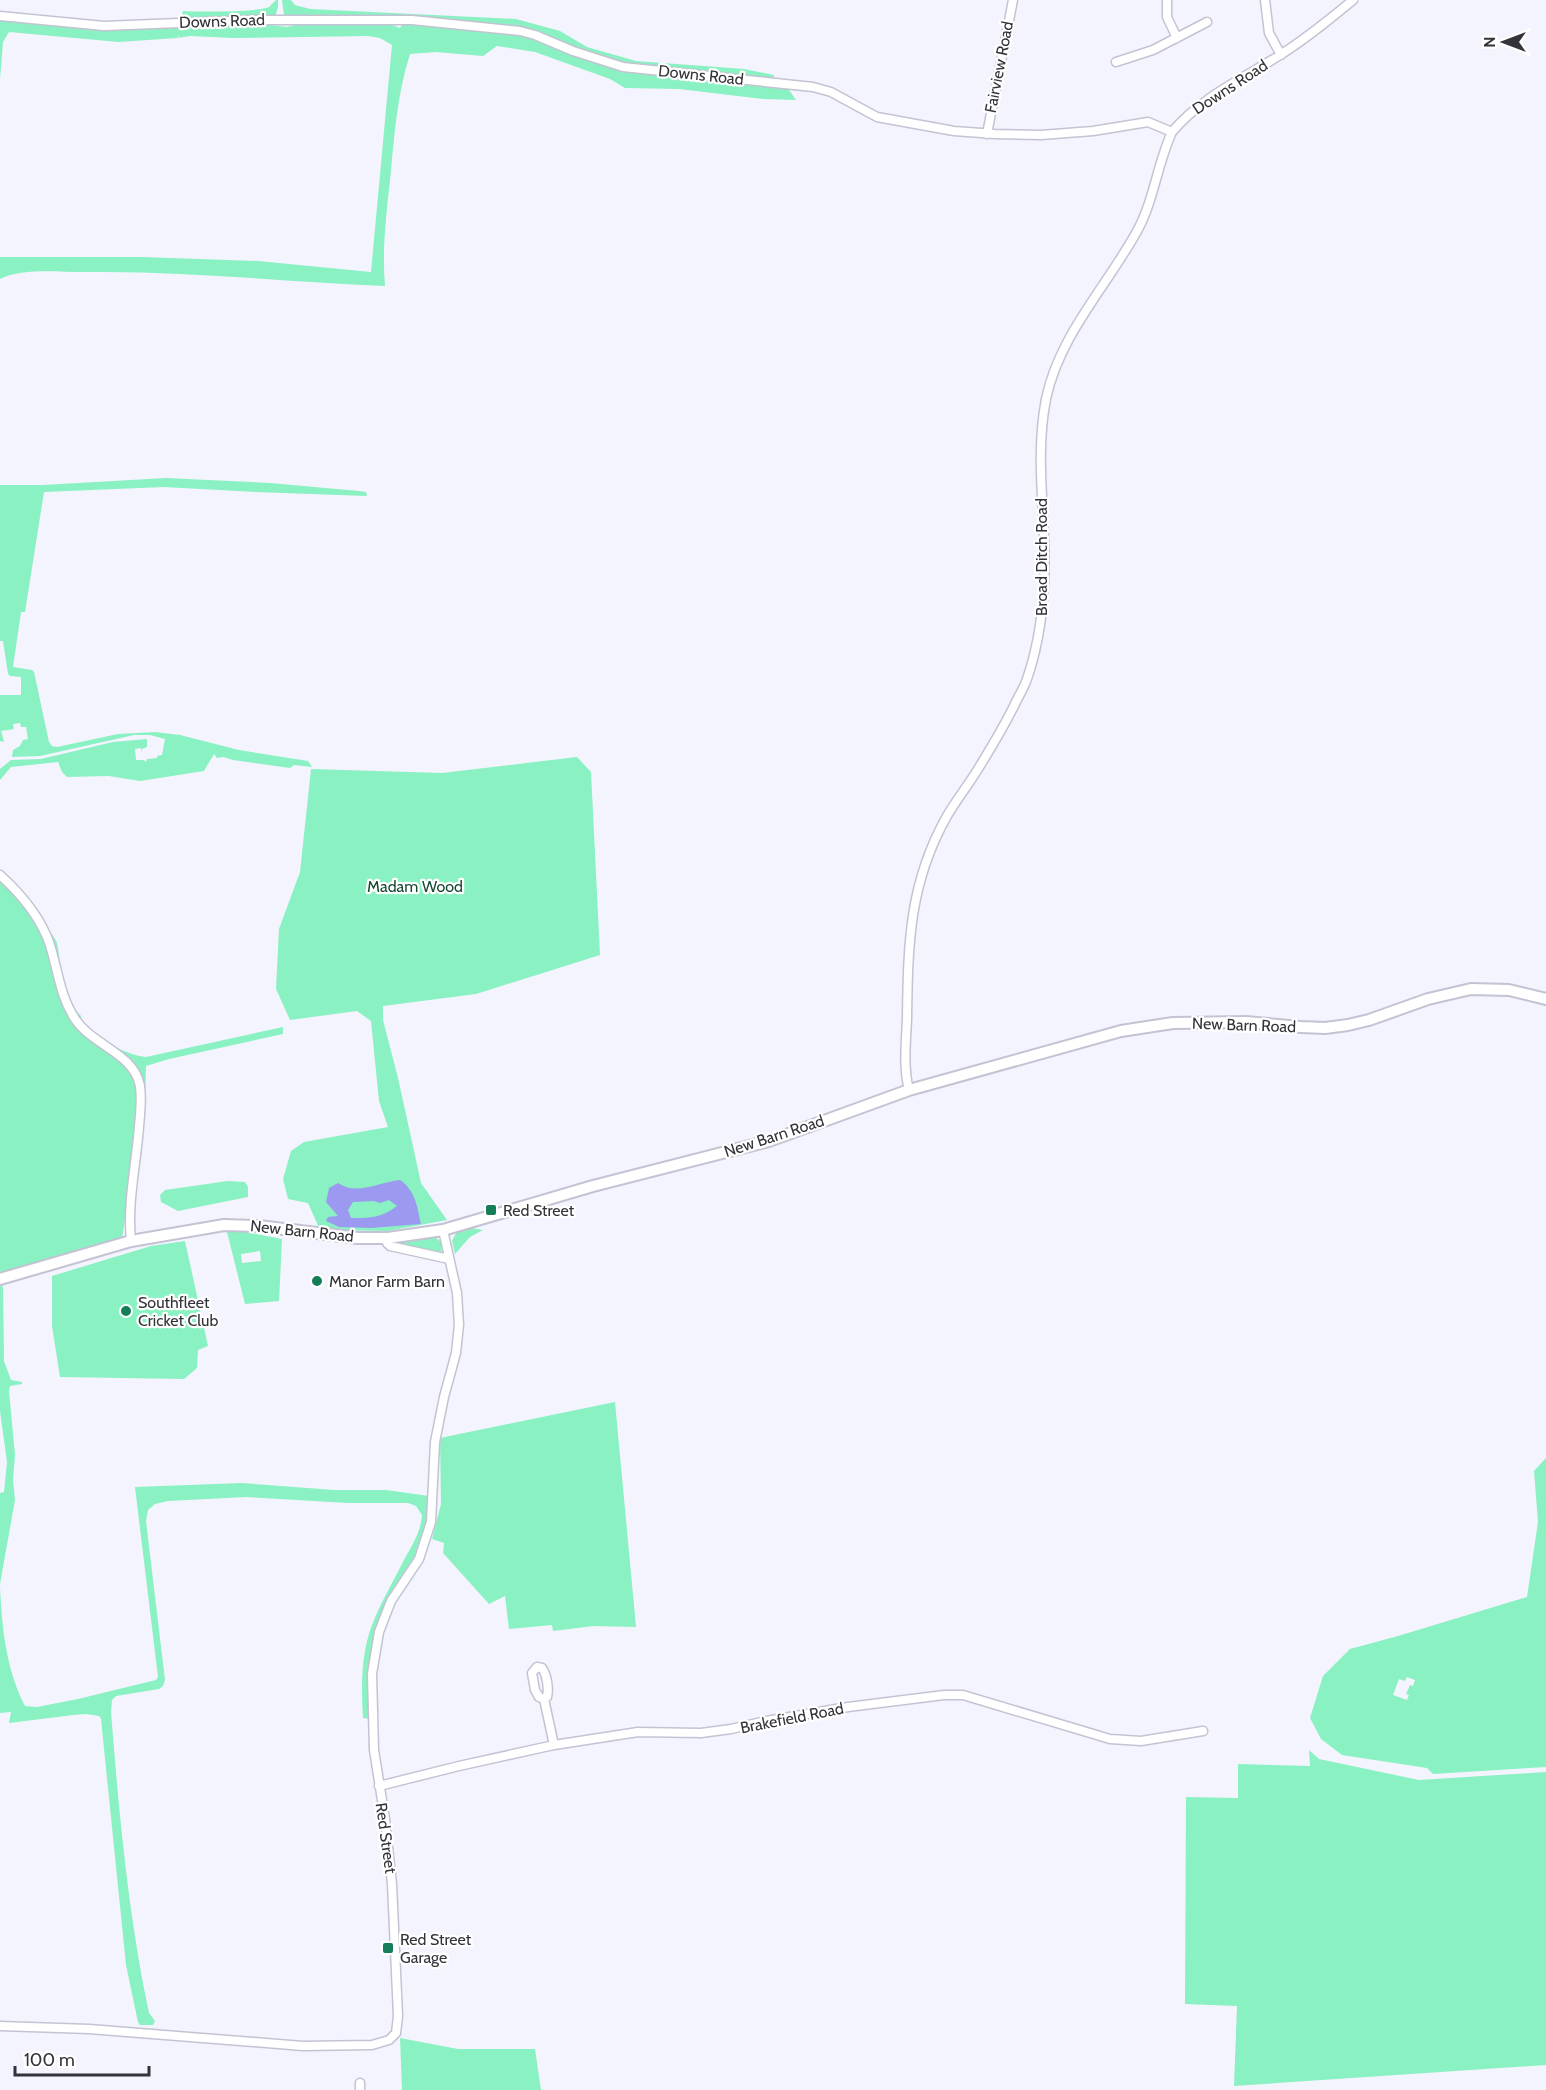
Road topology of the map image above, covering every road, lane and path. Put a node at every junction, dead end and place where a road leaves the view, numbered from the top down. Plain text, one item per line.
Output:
1 (1013, 0) edge
2 (1167, 0) edge
3 (1265, 0) edge
4 (1353, 0) edge
5 (0, 16) edge
6 (1207, 22) dead end
7 (1177, 38) junction
8 (1281, 55) junction
9 (1116, 62) dead end
10 (1172, 132) junction
11 (987, 134) junction
12 (0, 875) edge
13 (1546, 999) edge
14 (909, 1090) junction
15 (443, 1230) junction
16 (386, 1238) junction
17 (131, 1242) junction
18 (449, 1259) junction
19 (0, 1279) edge
20 (544, 1699) dead end
21 (1203, 1731) dead end
22 (554, 1745) junction
23 (379, 1786) junction
24 (0, 2025) edge

1 - 11 street, Fairview Road
2 - 7 street
3 - 8 street
4 - 8 street, Downs Road
5 - 11 street, Downs Road
6 - 7 street
7 - 9 street
8 - 10 street, Downs Road
10 - 11 street, Downs Road
10 - 14 street, Broad Ditch Road
12 - 17 street
13 - 14 street, New Barn Road
14 - 15 street, New Barn Road
15 - 16 street, New Barn Road
15 - 18 street, Red Street
16 - 17 street, New Barn Road
16 - 18 street
17 - 19 street, New Barn Road
18 - 23 street, Red Street
20 - 22 street
21 - 22 street, Brakefield Road
22 - 23 street, Brakefield Road
23 - 24 street, Red Street

